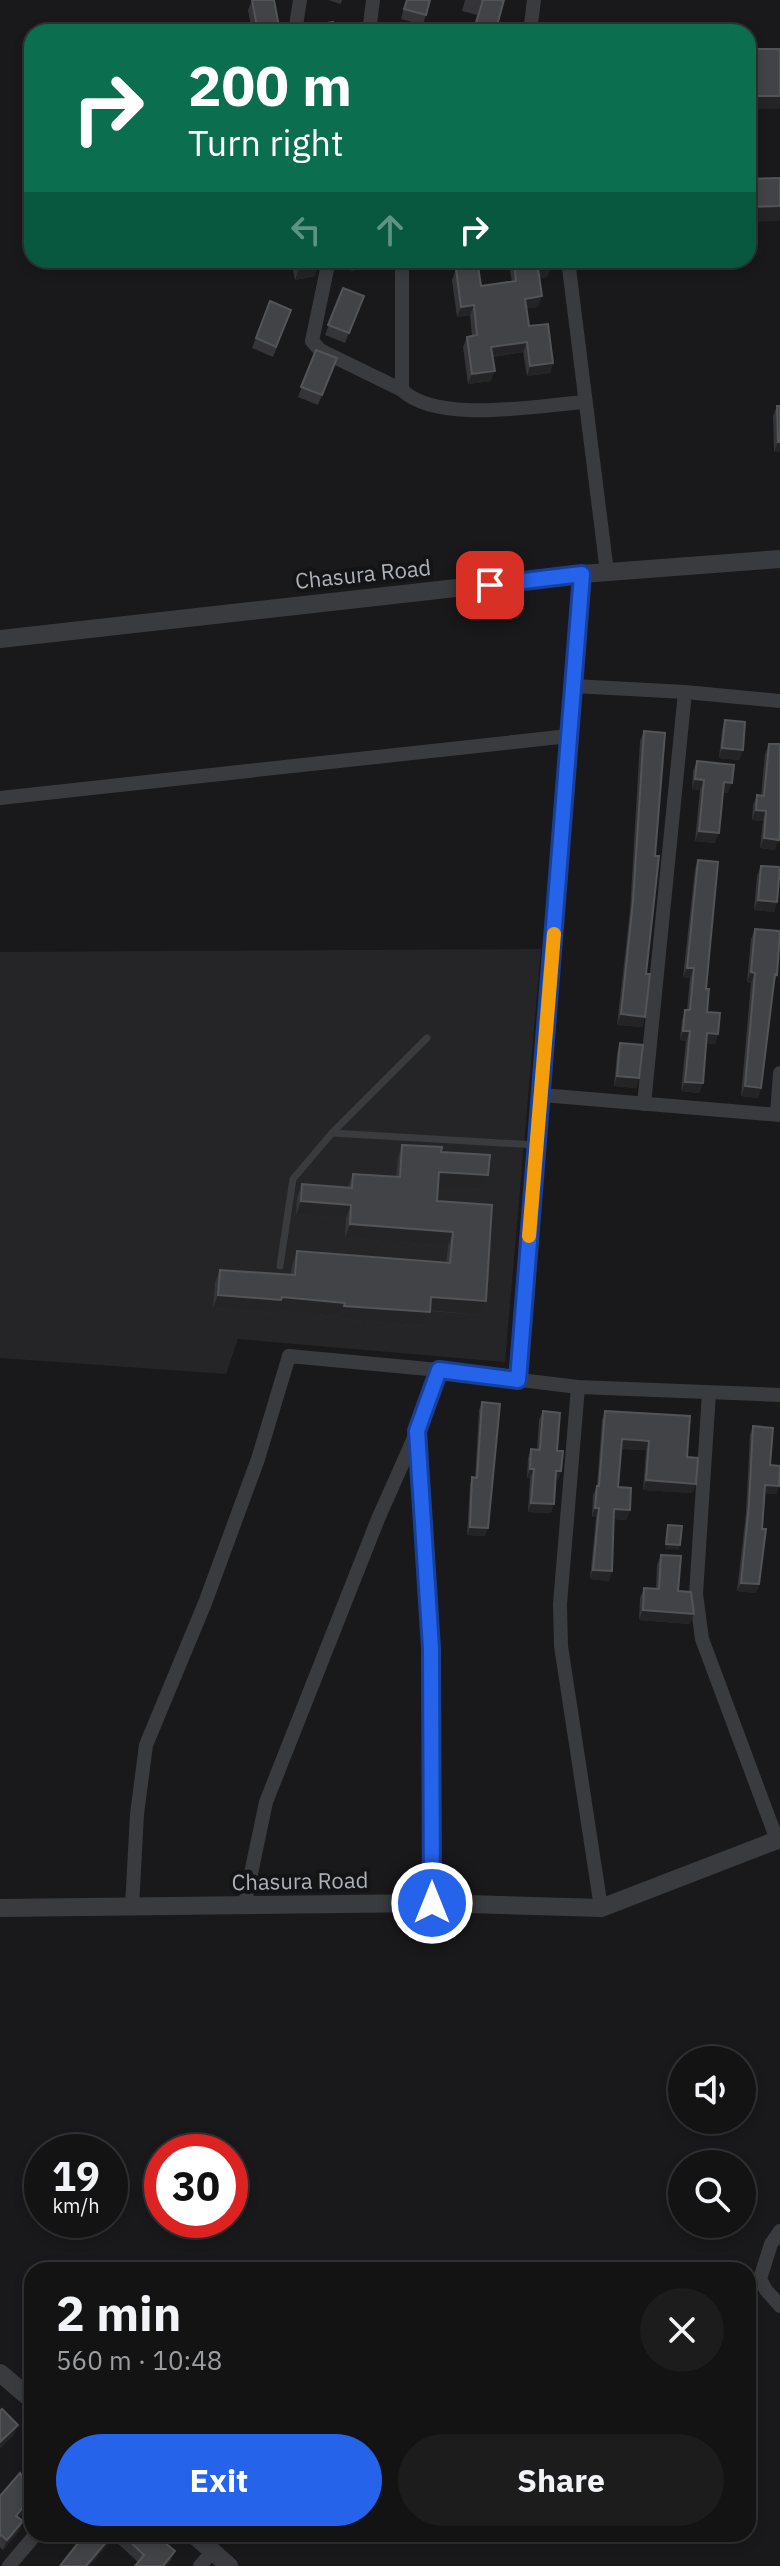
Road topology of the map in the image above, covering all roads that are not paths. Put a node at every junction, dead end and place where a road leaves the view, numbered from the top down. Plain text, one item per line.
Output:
1 (300, 0) edge
2 (373, 0) edge
3 (534, 0) edge
4 (296, 24) edge
5 (370, 24) edge
6 (531, 24) edge
7 (327, 268) edge
8 (402, 268) edge
9 (569, 268) edge
10 (402, 390) junction
11 (584, 402) junction
12 (780, 559) edge
13 (607, 572) junction
14 (582, 574) junction
15 (0, 639) edge
16 (573, 686) junction
17 (685, 692) junction
18 (780, 701) edge
19 (569, 736) junction
20 (0, 798) edge
21 (427, 1038) dead end
22 (780, 1073) edge
23 (542, 1095) junction
24 (644, 1104) junction
25 (778, 1114) edge
26 (332, 1133) junction
27 (536, 1145) junction
28 (280, 1266) dead end
29 (439, 1370) junction
30 (518, 1380) junction
31 (578, 1387) junction
32 (709, 1393) junction
33 (780, 1395) edge
34 (417, 1431) junction
35 (779, 1839) edge
36 (432, 1903) junction
37 (132, 1907) junction
38 (244, 1907) junction
39 (0, 1908) edge
40 (601, 1908) junction
41 (780, 2231) edge
42 (780, 2306) edge
43 (0, 2373) edge
44 (24, 2393) edge
45 (29, 2542) edge
46 (202, 2542) edge
47 (213, 2551) junction
48 (9, 2566) edge
49 (200, 2566) edge
50 (229, 2566) edge

1 - 4 street
2 - 5 street
3 - 6 street
7 - 10 street
8 - 10 street
9 - 11 street
10 - 11 street
11 - 13 street
12 - 13 street, Chasura Road
13 - 14 street, Chasura Road
14 - 15 street, Chasura Road
14 - 16 street
16 - 17 street
16 - 19 street
17 - 18 street
17 - 24 street
19 - 20 street
19 - 23 street
21 - 26 lane
22 - 25 street
23 - 24 street
23 - 27 street
24 - 25 street
26 - 27 lane
26 - 28 lane
27 - 30 street
29 - 30 street
29 - 34 street
29 - 37 street
30 - 31 street
31 - 32 street
31 - 40 street
32 - 33 street
32 - 35 street
34 - 36 street
34 - 38 street
35 - 40 street, Chasura Road
36 - 38 street, Chasura Road
36 - 40 street, Chasura Road
37 - 38 street, Chasura Road
37 - 39 street, Chasura Road
41 - 42 street
43 - 44 street
45 - 48 street
46 - 47 street
47 - 49 street
47 - 50 street

